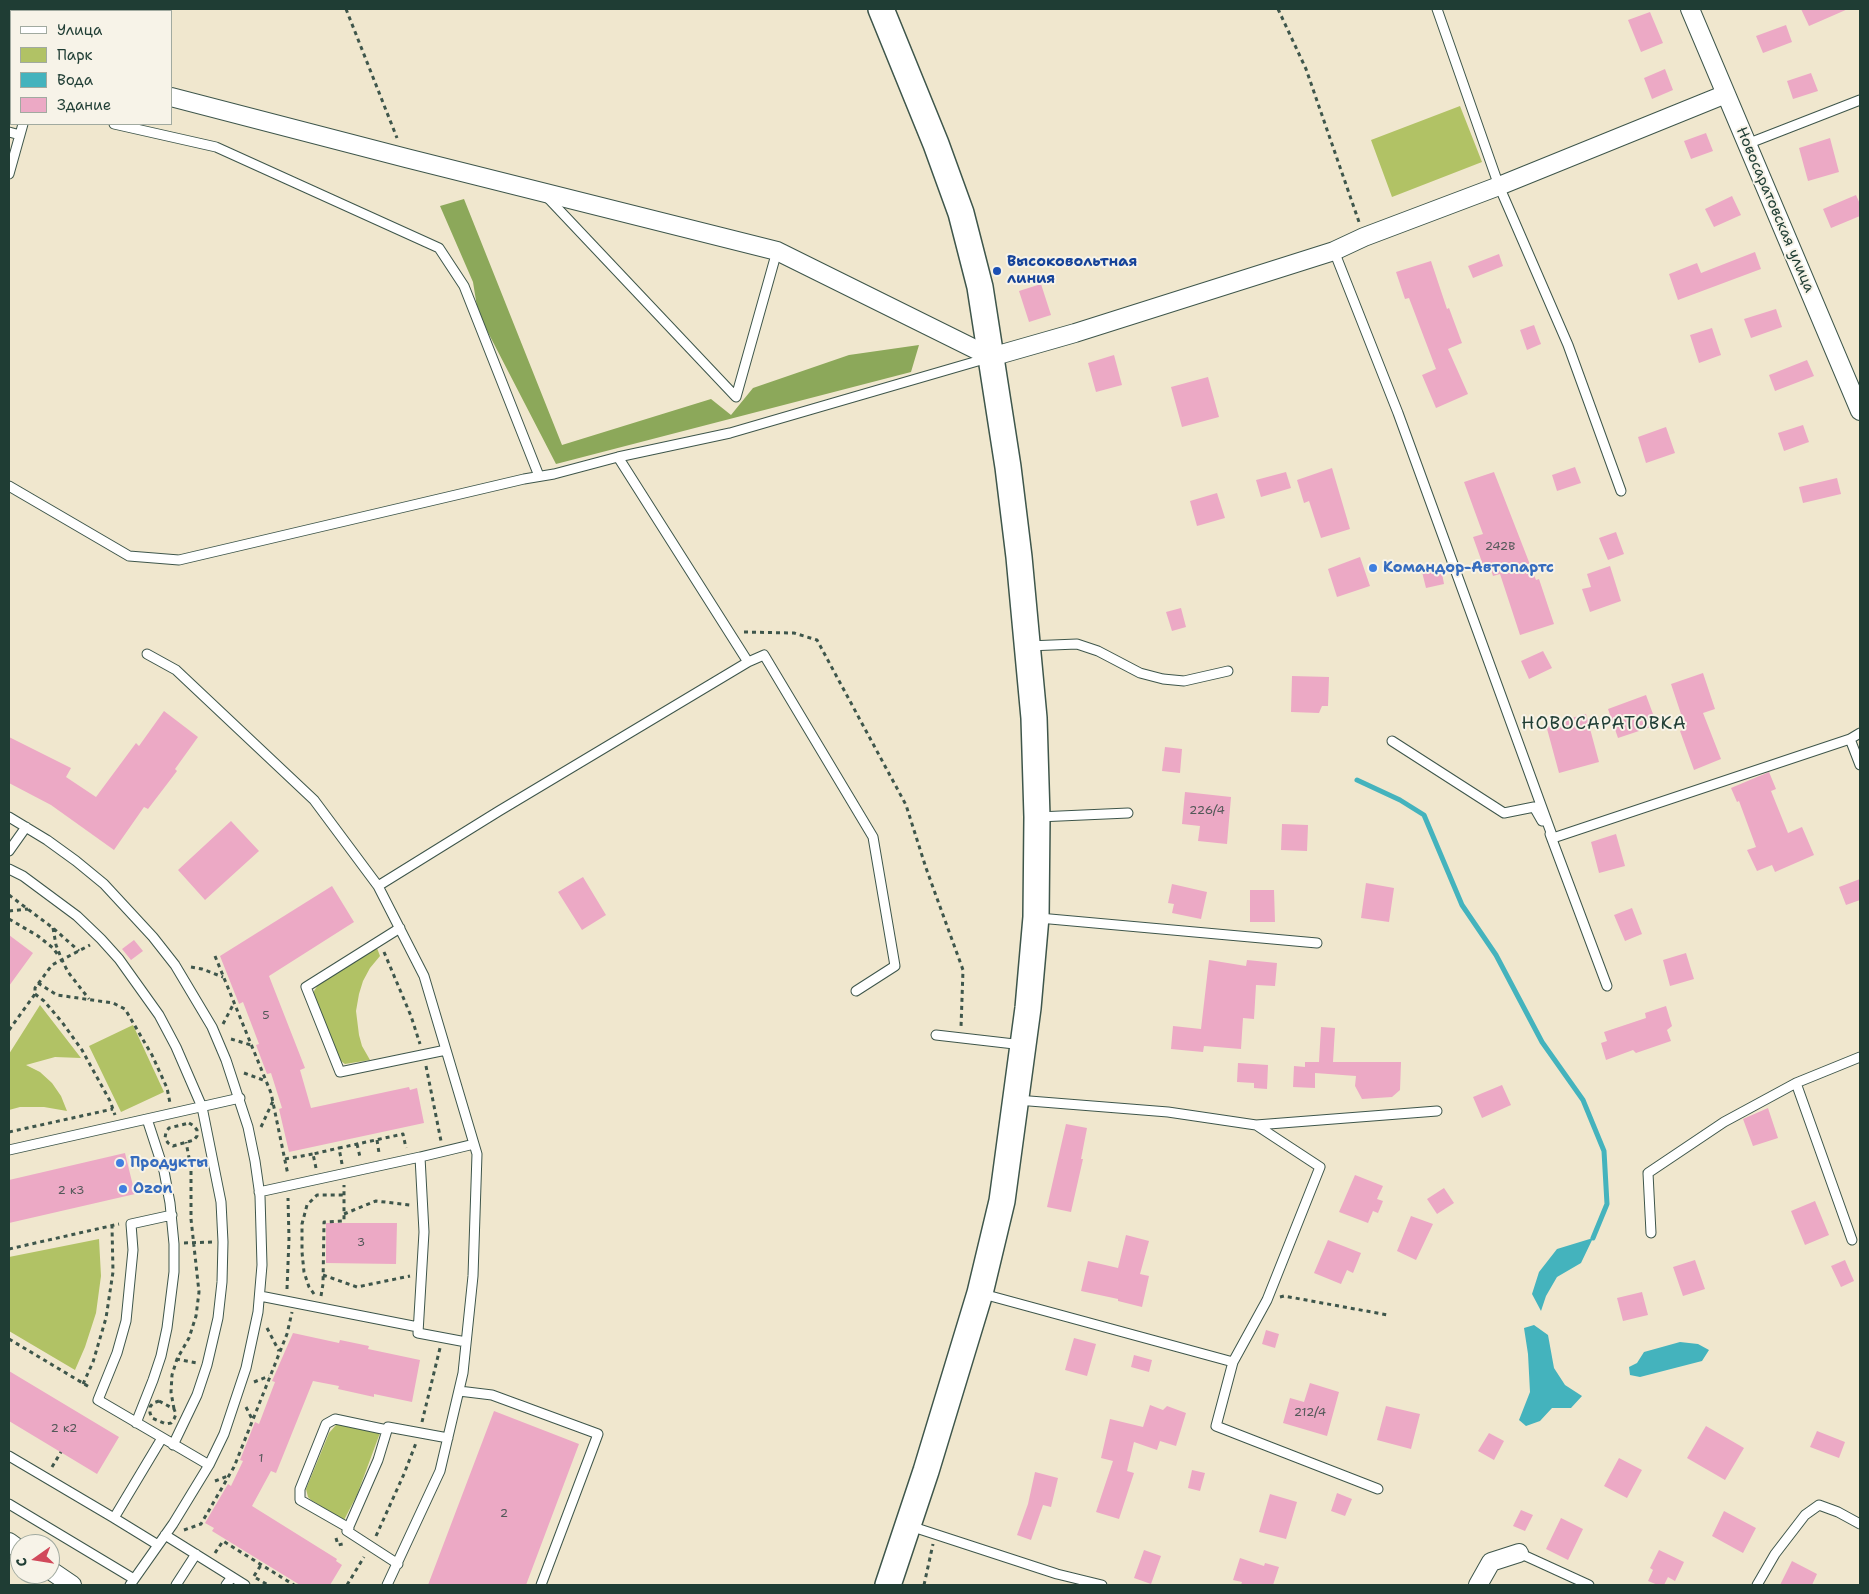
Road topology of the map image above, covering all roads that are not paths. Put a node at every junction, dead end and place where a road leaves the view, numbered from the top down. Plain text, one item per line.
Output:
1 (881, 9) edge
2 (1437, 9) edge
3 (1690, 9) edge
4 (1726, 94) junction
5 (172, 97) edge
6 (1860, 100) edge
7 (23, 125) edge
8 (118, 125) edge
9 (9, 132) edge
10 (20, 135) junction
11 (1747, 144) junction
12 (9, 174) edge
13 (1499, 186) junction
14 (542, 192) junction
15 (777, 250) junction
16 (1334, 251) junction
17 (990, 357) junction
18 (1860, 411) edge
19 (618, 457) junction
20 (540, 476) junction
21 (9, 486) edge
22 (1621, 491) dead end
23 (1028, 646) junction
24 (146, 654) dead end
25 (748, 662) junction
26 (1228, 672) dead end
27 (1860, 733) edge
28 (1850, 739) junction
29 (1392, 741) dead end
30 (1860, 765) edge
31 (1128, 813) dead end
32 (1037, 817) junction
33 (9, 818) edge
34 (26, 827) junction
35 (1553, 838) junction
36 (9, 851) edge
37 (9, 869) edge
38 (378, 886) junction
39 (1036, 917) junction
40 (400, 928) junction
41 (1317, 943) dead end
42 (1607, 986) dead end
43 (856, 991) dead end
44 (936, 1035) dead end
45 (1023, 1045) junction
46 (446, 1050) junction
47 (1860, 1057) edge
48 (1796, 1083) junction
49 (240, 1098) junction
50 (1017, 1100) junction
51 (202, 1107) junction
52 (1437, 1111) dead end
53 (147, 1119) junction
54 (1256, 1125) junction
55 (474, 1144) junction
56 (9, 1150) edge
57 (420, 1156) junction
58 (260, 1192) junction
59 (172, 1215) junction
60 (1651, 1233) dead end
61 (1852, 1240) dead end
62 (980, 1293) junction
63 (260, 1296) junction
64 (418, 1327) junction
65 (466, 1342) junction
66 (1233, 1362) junction
67 (459, 1390) junction
68 (136, 1422) junction
69 (387, 1430) junction
70 (162, 1438) junction
71 (448, 1438) junction
72 (174, 1444) junction
73 (9, 1456) edge
74 (209, 1465) junction
75 (1378, 1489) dead end
76 (9, 1504) edge
77 (114, 1518) junction
78 (1860, 1524) edge
79 (907, 1525) junction
80 (349, 1528) junction
81 (165, 1535) junction
82 (158, 1545) junction
83 (1519, 1553) joint
84 (196, 1554) junction
85 (398, 1564) junction
86 (60, 1577) edge
87 (232, 1577) junction
88 (132, 1582) edge
89 (72, 1585) edge
90 (176, 1585) edge
91 (226, 1585) edge
92 (245, 1585) edge
93 (387, 1585) edge
94 (541, 1585) edge
95 (888, 1585) edge
96 (1102, 1585) edge
97 (1478, 1585) edge
98 (1589, 1585) edge
99 (1757, 1585) edge

1 - 17 main road
2 - 13 lane
3 - 4 street, Новосаратовская улица
4 - 11 street, Новосаратовская улица
4 - 13 street
5 - 14 street
6 - 11 lane
7 - 10 lane
8 - 20 lane
9 - 10 lane
10 - 12 lane
11 - 18 street, Новосаратовская улица
13 - 16 street
13 - 22 lane
14 - 15 street
14 - 15 lane
15 - 17 street
16 - 17 street
16 - 35 lane
17 - 19 lane
17 - 23 main road
19 - 20 lane
19 - 25 lane
20 - 21 lane
23 - 26 lane
23 - 32 main road
24 - 38 lane
25 - 38 lane
25 - 43 lane
27 - 28 lane
28 - 30 lane
28 - 35 lane
29 - 35 lane
31 - 32 lane
32 - 39 main road
33 - 34 lane
34 - 36 lane
34 - 49 lane
35 - 42 lane
37 - 51 lane
38 - 40 lane
39 - 41 lane
39 - 45 main road
40 - 46 lane
40 - 46 lane
44 - 45 lane
45 - 50 main road
46 - 55 lane
47 - 48 lane
48 - 60 lane
48 - 61 lane
49 - 51 lane
49 - 58 lane
50 - 54 lane
50 - 62 main road
51 - 53 lane
51 - 72 lane
52 - 54 lane
53 - 56 lane
53 - 59 lane
54 - 66 lane
55 - 57 lane
55 - 65 lane
57 - 58 lane
57 - 64 lane
58 - 63 lane
59 - 68 lane
59 - 68 lane
62 - 66 lane
62 - 79 main road
63 - 64 lane
63 - 74 lane
64 - 65 lane
65 - 67 lane
66 - 75 lane
67 - 71 lane
67 - 94 lane
68 - 70 lane
69 - 71 lane
69 - 80 lane
69 - 80 lane
70 - 72 lane
70 - 77 lane
71 - 85 lane
72 - 74 lane
73 - 77 lane
74 - 81 lane
76 - 88 lane
77 - 82 lane
78 - 99 lane
79 - 95 main road
79 - 96 lane
80 - 85 lane
81 - 82 lane
81 - 84 lane
82 - 88 lane
83 - 97 street
83 - 98 lane
84 - 87 lane
84 - 90 lane
85 - 93 lane
86 - 89 street
87 - 91 lane
87 - 92 lane

